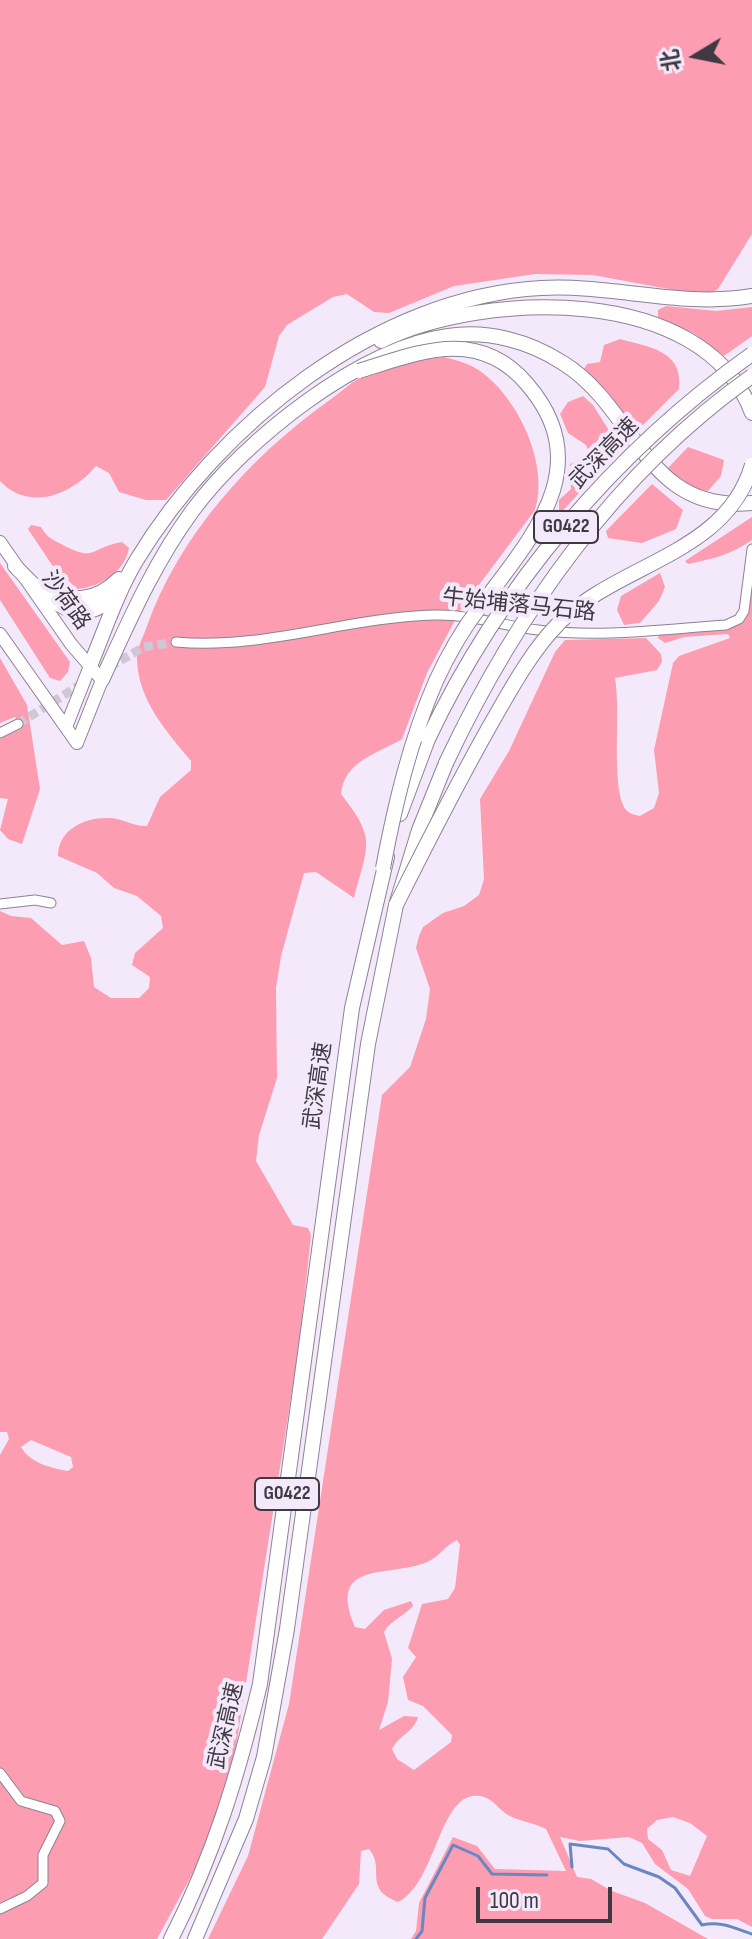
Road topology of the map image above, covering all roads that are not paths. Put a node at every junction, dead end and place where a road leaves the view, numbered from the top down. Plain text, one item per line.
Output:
1 (752, 296) edge
2 (752, 354) edge
3 (334, 361) junction
4 (359, 371) junction
5 (752, 376) edge
6 (752, 413) edge
7 (752, 465) edge
8 (752, 503) edge
9 (0, 542) edge
10 (752, 549) edge
11 (750, 560) edge
12 (15, 566) junction
13 (132, 569) junction
14 (0, 634) edge
15 (176, 642) tunnel mouth
16 (90, 666) junction
17 (102, 680) junction
18 (18, 724) tunnel mouth
19 (66, 727) junction
20 (0, 733) edge
21 (383, 868) junction
22 (51, 903) dead end
23 (0, 904) edge
24 (396, 905) junction
25 (0, 1773) edge
26 (0, 1909) edge
27 (171, 1939) edge
28 (195, 1939) edge

1 - 3 highway
2 - 21 highway, 武深高速 / G0422, bridge
3 - 6 highway, bridge
3 - 13 highway
4 - 8 highway
4 - 17 highway
4 - 21 highway, bridge
5 - 24 highway, 武深高速 / G0422, bridge
7 - 24 highway, bridge
9 - 12 main road, 沙荷路
10 - 11 street, 牛始埔落马石路
11 - 15 street, 牛始埔落马石路
12 - 13 highway
12 - 16 main road, 沙荷路
13 - 16 highway
14 - 19 main road
16 - 17 main road, 沙荷路
16 - 19 main road
17 - 19 main road
18 - 20 street
21 - 27 highway, 武深高速 / G0422
22 - 23 street
24 - 28 highway, 武深高速 / G0422
25 - 26 street

